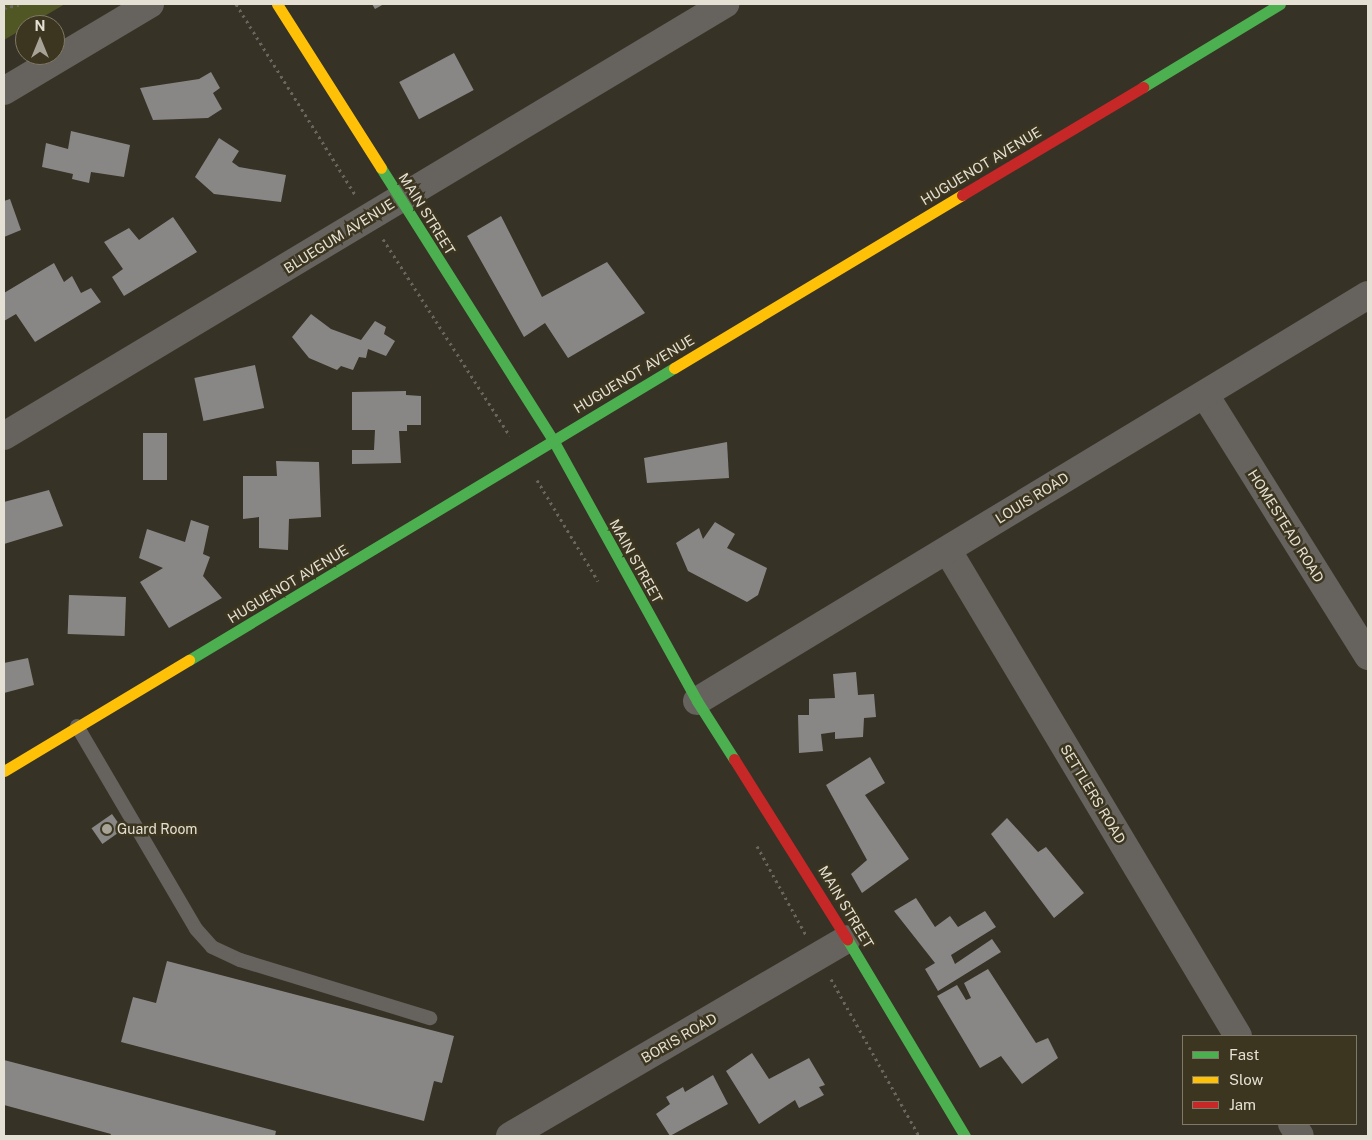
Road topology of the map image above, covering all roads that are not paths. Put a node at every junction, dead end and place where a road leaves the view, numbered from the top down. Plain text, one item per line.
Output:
1 (150, 4) edge
2 (277, 4) edge
3 (725, 4) edge
4 (1280, 4) edge
5 (4, 91) edge
6 (400, 198) junction
7 (1368, 295) edge
8 (1205, 395) junction
9 (4, 436) edge
10 (553, 440) junction
11 (948, 550) junction
12 (1368, 656) edge
13 (697, 702) junction
14 (77, 726) junction
15 (4, 771) edge
16 (847, 939) junction
17 (430, 1018) dead end
18 (1237, 1035) edge
19 (1293, 1125) edge
20 (510, 1136) edge
21 (965, 1136) edge
22 (1300, 1136) edge

1 - 5 street
2 - 6 street, MAIN STREET
3 - 6 street, BLUEGUM AVENUE
4 - 10 street, HUGUENOT AVENUE
6 - 9 street, BLUEGUM AVENUE
6 - 10 street, MAIN STREET
7 - 8 street, LOUIS ROAD
8 - 11 street, LOUIS ROAD
8 - 12 street, HOMESTEAD ROAD
10 - 13 street, MAIN STREET
10 - 14 street, HUGUENOT AVENUE
11 - 13 street, LOUIS ROAD
11 - 18 street, SETTLERS ROAD
13 - 16 street, MAIN STREET
14 - 15 street, HUGUENOT AVENUE
14 - 17 lane
16 - 20 street, BORIS ROAD
16 - 21 street, MAIN STREET
19 - 22 street

